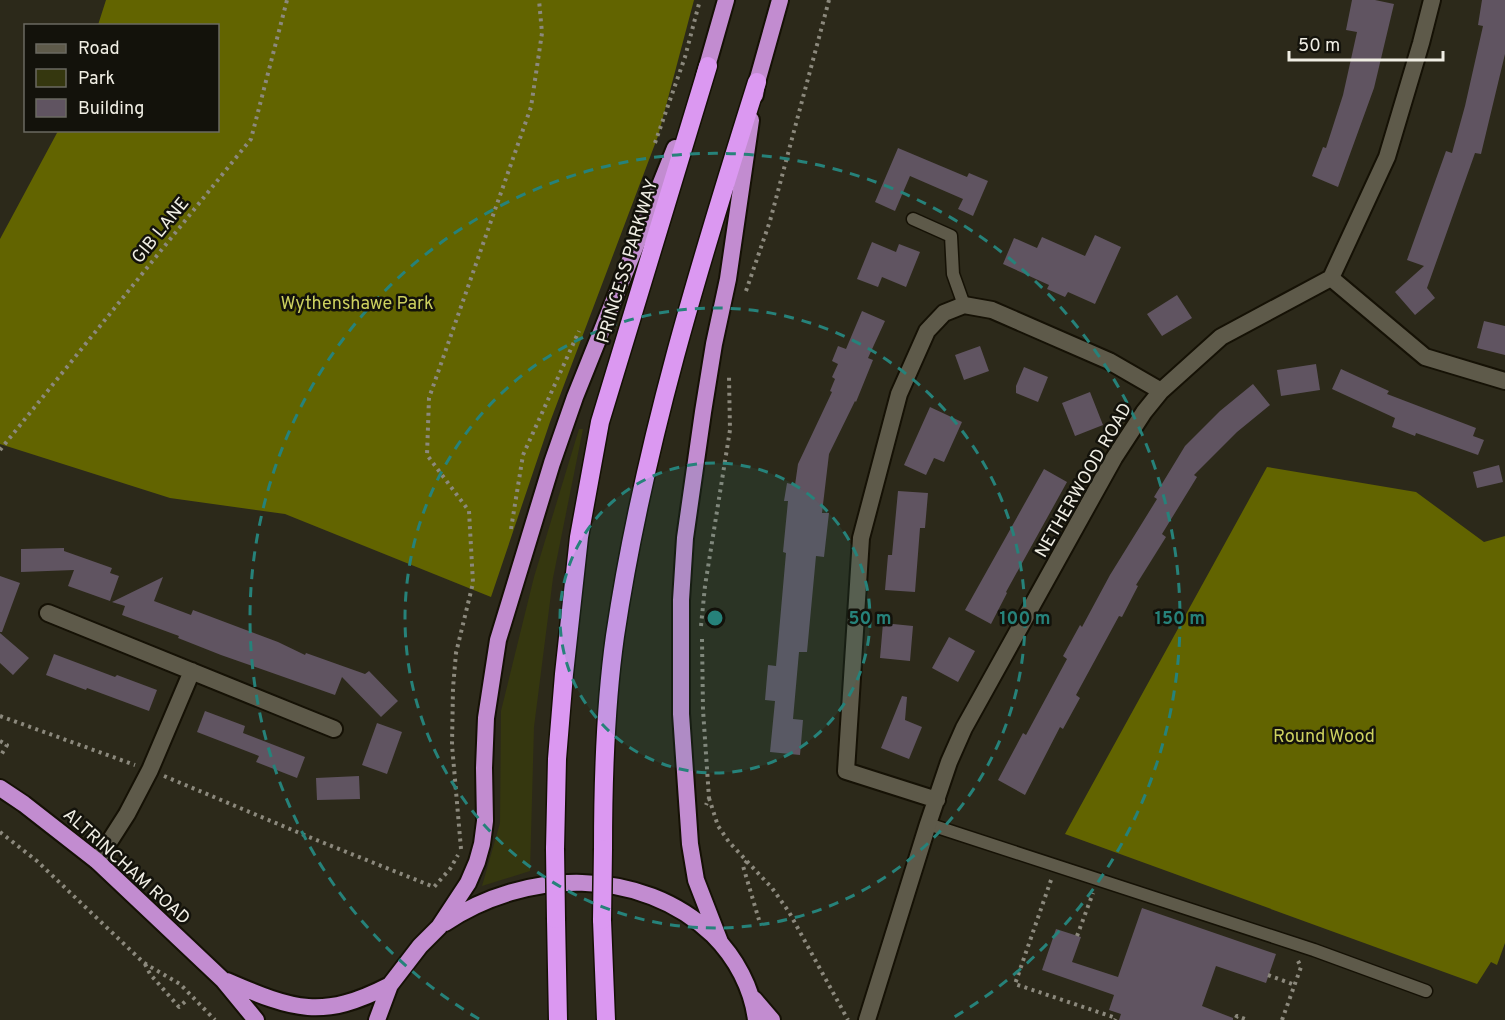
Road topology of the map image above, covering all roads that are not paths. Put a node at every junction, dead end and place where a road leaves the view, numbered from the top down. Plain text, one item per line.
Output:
1 (726, 0) edge
2 (780, 0) edge
3 (1432, 0) edge
4 (708, 66) junction
5 (757, 82) junction
6 (913, 219) dead end
7 (1331, 278) junction
8 (964, 305) junction
9 (1505, 381) edge
10 (1161, 391) junction
11 (48, 613) dead end
12 (192, 671) junction
13 (334, 729) dead end
14 (0, 788) edge
15 (937, 800) junction
16 (928, 824) junction
17 (97, 861) junction
18 (439, 927) junction
19 (720, 942) junction
20 (223, 980) junction
21 (390, 985) junction
22 (1426, 991) dead end
23 (751, 996) junction
24 (256, 1020) edge
25 (377, 1020) edge
26 (558, 1020) edge
27 (606, 1020) edge
28 (756, 1020) edge
29 (772, 1020) edge
30 (867, 1020) edge

1 - 4 highway, PRINCESS PARKWAY
2 - 5 highway
3 - 7 street
4 - 18 highway
4 - 26 highway, PRINCESS PARKWAY, bridge
5 - 19 highway
5 - 27 highway, bridge
6 - 8 lane
7 - 9 street
7 - 10 street, NETHERWOOD ROAD
8 - 10 street
8 - 15 street
10 - 15 street, NETHERWOOD ROAD
11 - 12 street
12 - 13 street
12 - 17 street
14 - 17 highway, ALTRINCHAM ROAD
15 - 16 street, NETHERWOOD ROAD
16 - 22 lane
16 - 30 street, NETHERWOOD ROAD
17 - 20 highway, ALTRINCHAM ROAD
18 - 19 highway
18 - 21 highway
19 - 23 highway
20 - 21 highway, ALTRINCHAM ROAD
20 - 24 highway, ALTRINCHAM ROAD
21 - 25 highway
23 - 28 highway
23 - 29 highway

